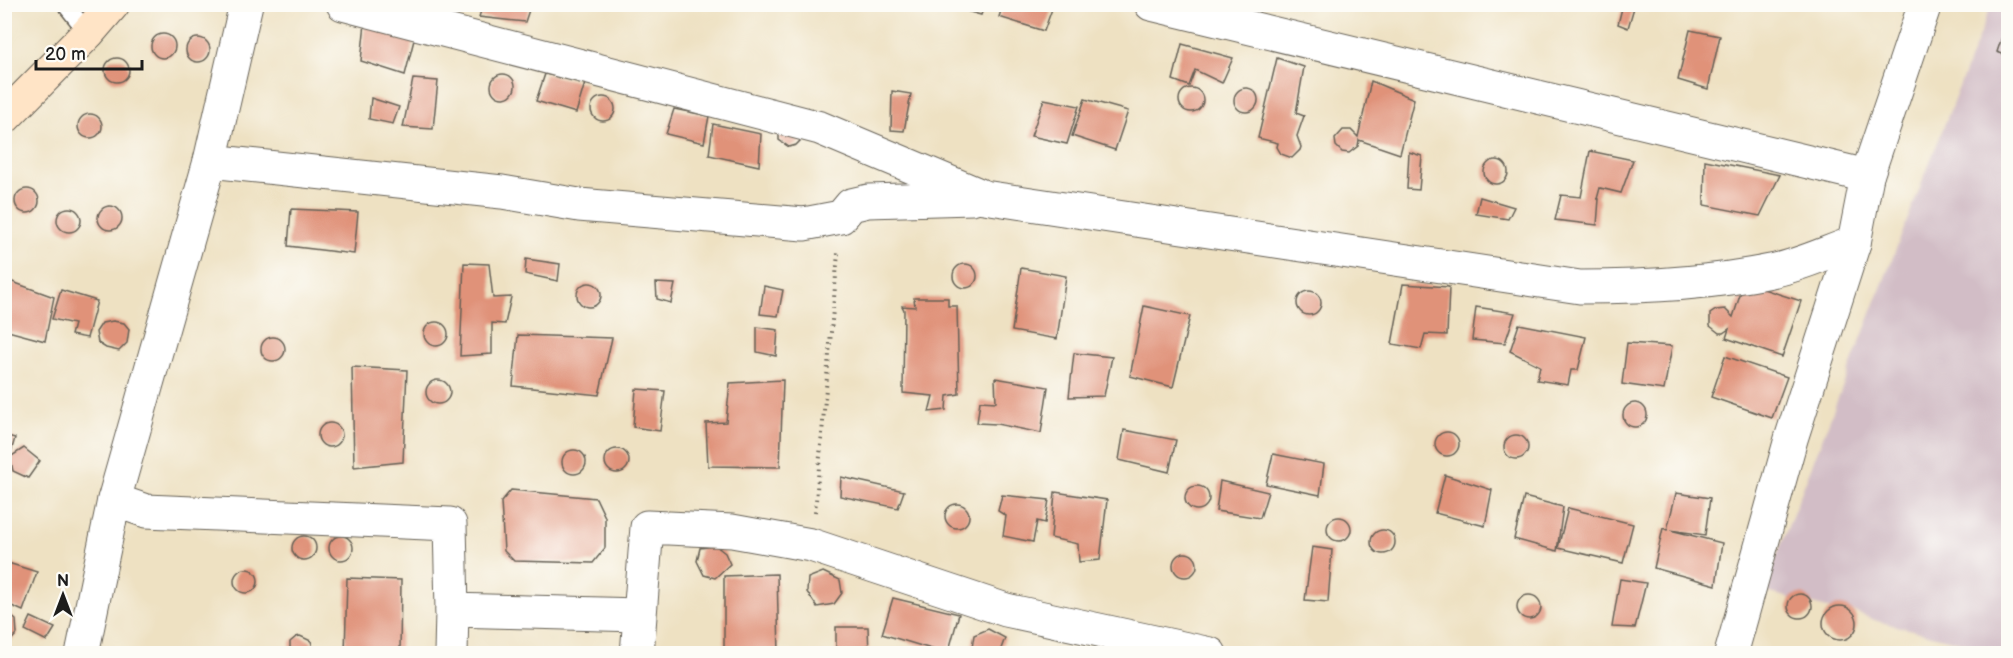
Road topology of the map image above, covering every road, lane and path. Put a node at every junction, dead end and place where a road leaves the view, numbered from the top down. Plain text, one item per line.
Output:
1 (65, 4) edge
2 (113, 4) edge
3 (246, 4) edge
4 (343, 4) edge
5 (1151, 4) edge
6 (1925, 4) edge
7 (88, 33) junction
8 (4, 118) edge
9 (210, 161) junction
10 (1867, 176) junction
11 (984, 197) junction
12 (841, 217) junction
13 (1854, 243) junction
14 (114, 500) junction
15 (811, 545) junction
16 (452, 610) junction
17 (639, 615) junction
18 (82, 654) edge
19 (451, 654) edge
20 (637, 654) edge
21 (1210, 654) edge
22 (1731, 654) edge

1 - 7 lane
2 - 7 main road
3 - 9 street
4 - 11 street
5 - 10 street
6 - 10 street
7 - 8 main road
9 - 12 street
9 - 14 street
10 - 13 street
11 - 12 street
11 - 13 street
12 - 15 path
13 - 22 street
14 - 16 street
14 - 18 street
15 - 17 street
15 - 21 street
16 - 17 street
16 - 19 street
17 - 20 street

